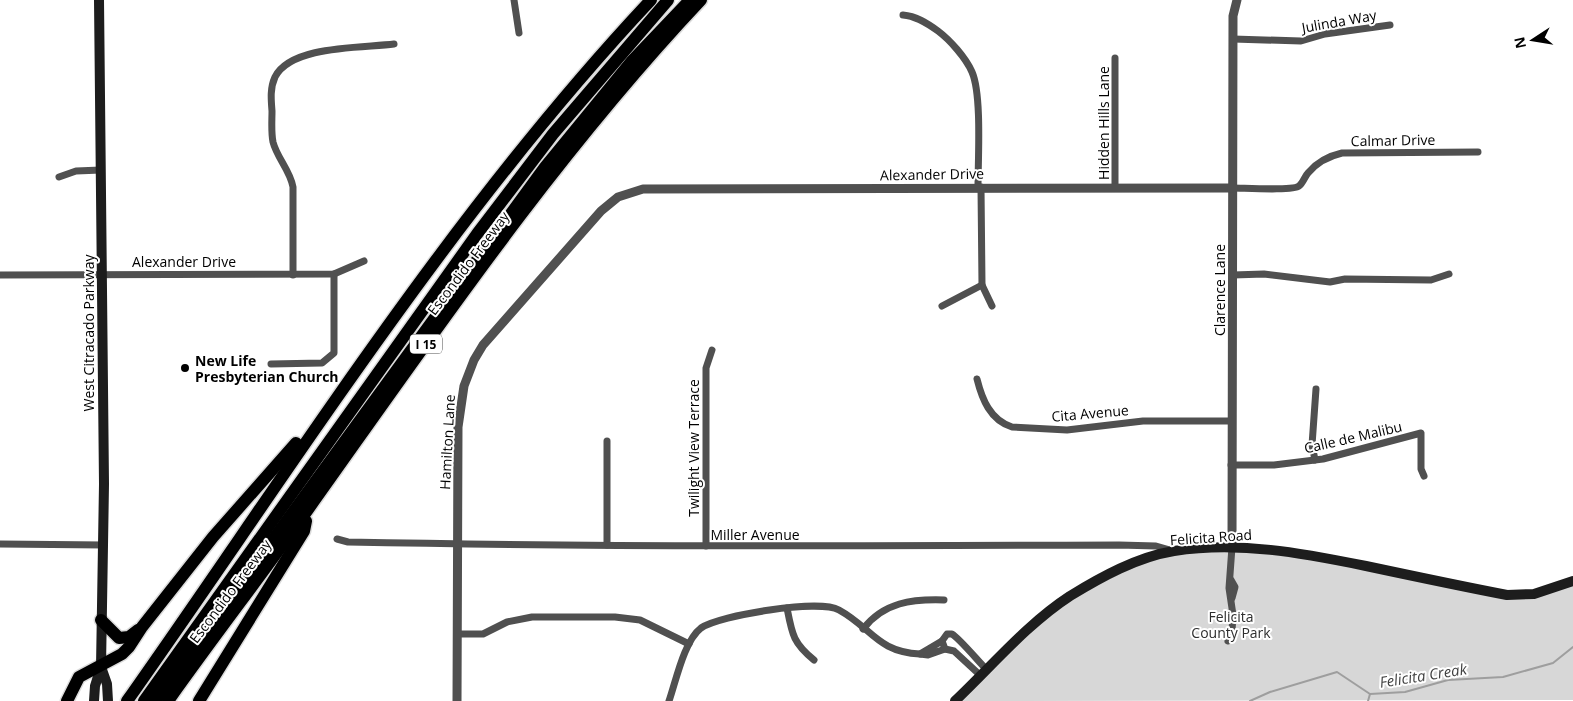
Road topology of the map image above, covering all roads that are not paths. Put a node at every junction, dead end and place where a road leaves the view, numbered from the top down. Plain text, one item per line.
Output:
1 (99, 0) edge
2 (514, 0) edge
3 (651, 0) edge
4 (668, 0) edge
5 (690, 0) edge
6 (701, 0) edge
7 (1237, 0) edge
8 (903, 15) dead end
9 (1390, 25) dead end
10 (519, 32) dead end
11 (1233, 39) junction
12 (394, 44) dead end
13 (1115, 58) dead end
14 (1478, 152) dead end
15 (101, 170) junction
16 (59, 177) dead end
17 (979, 187) junction
18 (1116, 188) junction
19 (1233, 188) junction
20 (632, 191) joint
21 (364, 261) dead end
22 (334, 274) junction
23 (1449, 274) dead end
24 (0, 275) edge
25 (102, 275) junction
26 (293, 275) junction
27 (1233, 275) junction
28 (982, 285) junction
29 (942, 306) dead end
30 (992, 306) dead end
31 (712, 350) dead end
32 (271, 364) dead end
33 (977, 379) dead end
34 (1316, 389) dead end
35 (320, 421) junction
36 (1232, 421) junction
37 (607, 441) dead end
38 (1315, 460) junction
39 (1231, 465) junction
40 (1424, 476) dead end
41 (308, 510) junction
42 (337, 539) dead end
43 (0, 544) edge
44 (457, 544) junction
45 (104, 545) junction
46 (607, 545) junction
47 (706, 546) junction
48 (1232, 547) junction
49 (1174, 551) junction
50 (261, 554) junction
51 (1573, 581) edge
52 (944, 600) dead end
53 (787, 608) junction
54 (233, 610) junction
55 (101, 620) junction
56 (142, 627) junction
57 (864, 628) junction
58 (457, 634) junction
59 (942, 641) junction
60 (1228, 641) dead end
61 (689, 644) junction
62 (945, 649) junction
63 (920, 654) junction
64 (814, 660) dead end
65 (101, 667) junction
66 (984, 673) junction
67 (130, 697) edge
68 (67, 701) edge
69 (94, 701) edge
70 (108, 701) edge
71 (144, 701) edge
72 (155, 701) edge
73 (168, 701) edge
74 (199, 701) edge
75 (457, 701) edge
76 (670, 701) edge
77 (955, 701) edge

1 - 15 main road, West Citracado Parkway
2 - 10 street
3 - 35 highway, Escondido Freeway
4 - 71 highway
5 - 50 highway
6 - 41 highway, Escondido Freeway / I 15
7 - 11 street, Clarence Lane
8 - 17 street
9 - 11 street, Julinda Way
11 - 19 street, Clarence Lane
12 - 26 street
13 - 18 street, Hidden Hills Lane
14 - 19 street, Calmar Drive
15 - 16 street
15 - 25 main road, West Citracado Parkway
17 - 18 street, Alexander Drive
17 - 20 street, Alexander Drive
17 - 28 street
18 - 19 street, Alexander Drive
19 - 27 street, Clarence Lane
20 - 44 street, Hamilton Lane
21 - 22 street, Alexander Drive
22 - 26 street, Alexander Drive
22 - 32 street
23 - 27 street
24 - 25 street, Alexander Drive
25 - 26 street, Alexander Drive
25 - 45 main road, West Citracado Parkway
27 - 36 street, Clarence Lane
28 - 29 street
28 - 30 street
31 - 47 street, Twilight View Terrace
33 - 36 street, Cita Avenue
34 - 38 street
35 - 56 highway
35 - 67 highway, Escondido Freeway
36 - 39 street, Clarence Lane
37 - 46 street
38 - 39 street, Calle de Malibu
38 - 40 street, Calle de Malibu
39 - 48 street, Clarence Lane
41 - 54 highway, Escondido Freeway / I 15
41 - 74 highway
42 - 44 street, Miller Avenue
43 - 45 street
44 - 46 street, Miller Avenue
44 - 58 street, Hamilton Lane
45 - 55 main road, West Citracado Parkway
46 - 47 street, Miller Avenue
47 - 49 street, Miller Avenue
48 - 49 main road, Felicita Road
48 - 51 main road, Felicita Road
48 - 60 street, Clarence Lane
49 - 66 main road, Felicita Road
50 - 54 highway
50 - 72 highway
52 - 57 street
53 - 57 street
53 - 61 street
53 - 64 street
54 - 73 highway, Escondido Freeway / I 15
55 - 56 highway
55 - 65 main road, West Citracado Parkway
56 - 65 highway
57 - 63 street
58 - 61 street
58 - 75 street, Hamilton Lane
59 - 62 street
59 - 63 street
59 - 66 street
61 - 76 street
62 - 63 street
62 - 66 street
65 - 68 highway
65 - 69 main road, West Citracado Parkway
65 - 70 main road, West Citracado Parkway
66 - 77 main road, Felicita Road

